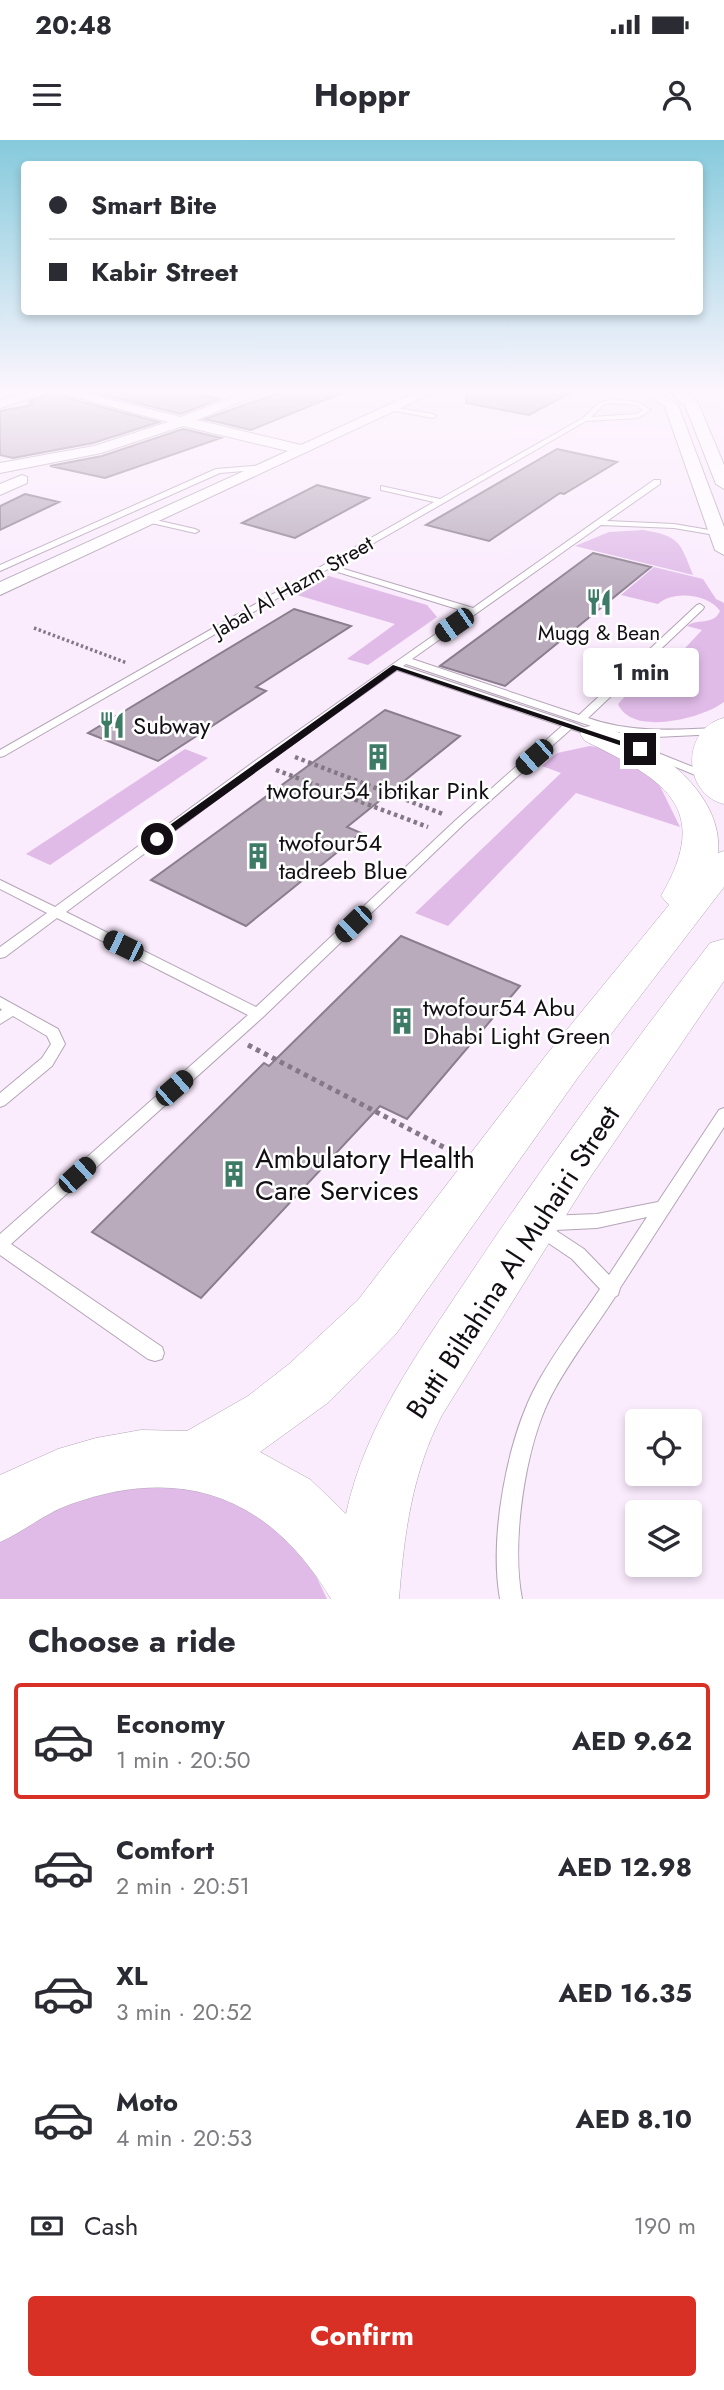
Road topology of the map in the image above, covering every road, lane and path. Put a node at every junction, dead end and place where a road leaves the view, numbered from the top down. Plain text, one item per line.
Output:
1 (42, 460) edge
2 (71, 460) edge
3 (280, 460) edge
4 (515, 460) edge
5 (687, 460) edge
6 (714, 460) edge
7 (265, 467) junction
8 (0, 468) edge
9 (23, 480) junction
10 (657, 482) dead end
11 (724, 484) edge
12 (0, 488) edge
13 (384, 488) dead end
14 (443, 502) junction
15 (704, 519) junction
16 (150, 520) junction
17 (604, 520) junction
18 (195, 531) dead end
19 (718, 534) junction
20 (724, 550) edge
21 (329, 567) junction
22 (0, 568) edge
23 (0, 589) edge
24 (700, 607) dead end
25 (474, 611) junction
26 (34, 628) dead end
27 (401, 663) junction
28 (147, 671) junction
29 (582, 726) junction
30 (721, 729) edge
31 (278, 750) junction
32 (0, 754) edge
33 (259, 764) junction
34 (718, 786) edge
35 (461, 821) junction
36 (447, 835) junction
37 (724, 862) edge
38 (0, 884) edge
39 (57, 913) junction
40 (664, 937) junction
41 (724, 953) edge
42 (0, 954) edge
43 (4, 1010) edge
44 (258, 1014) junction
45 (232, 1037) junction
46 (0, 1101) edge
47 (724, 1114) edge
48 (486, 1170) junction
49 (665, 1207) junction
50 (531, 1223) junction
51 (0, 1245) edge
52 (612, 1290) junction
53 (155, 1353) dead end
54 (193, 1461) junction
55 (1, 1509) edge
56 (367, 1599) edge
57 (511, 1599) edge

1 - 8 street
2 - 9 street
3 - 7 street
4 - 14 lane, Jabal Al Hazm Street
5 - 15 street
6 - 11 street
7 - 16 street
7 - 22 lane
8 - 9 street
9 - 12 street
10 - 17 lane
13 - 14 lane
14 - 21 lane, Jabal Al Hazm Street
15 - 17 lane
15 - 19 street
16 - 18 lane
16 - 23 street
17 - 19 lane
17 - 25 lane
19 - 20 street
21 - 25 lane
21 - 28 lane, Jabal Al Hazm Street
24 - 29 lane
25 - 27 lane
26 - 28 path
27 - 29 lane
27 - 31 lane
28 - 32 lane, Jabal Al Hazm Street
29 - 30 lane
29 - 34 lane
29 - 35 lane
29 - 40 street
30 - 34 street
31 - 33 lane
31 - 35 path
33 - 36 path
33 - 39 lane
35 - 36 lane
36 - 44 lane
37 - 40 street
38 - 39 lane
39 - 42 lane
39 - 44 lane
40 - 48 street
41 - 50 street, Butti Biltahina Al Muhairi Street
43 - 46 lane
44 - 45 lane
45 - 48 path
45 - 51 lane
47 - 49 lane
48 - 54 street
49 - 50 lane
49 - 52 lane
50 - 52 lane
50 - 56 street, Butti Biltahina Al Muhairi Street
51 - 53 lane
52 - 57 lane
54 - 55 street
54 - 56 street

